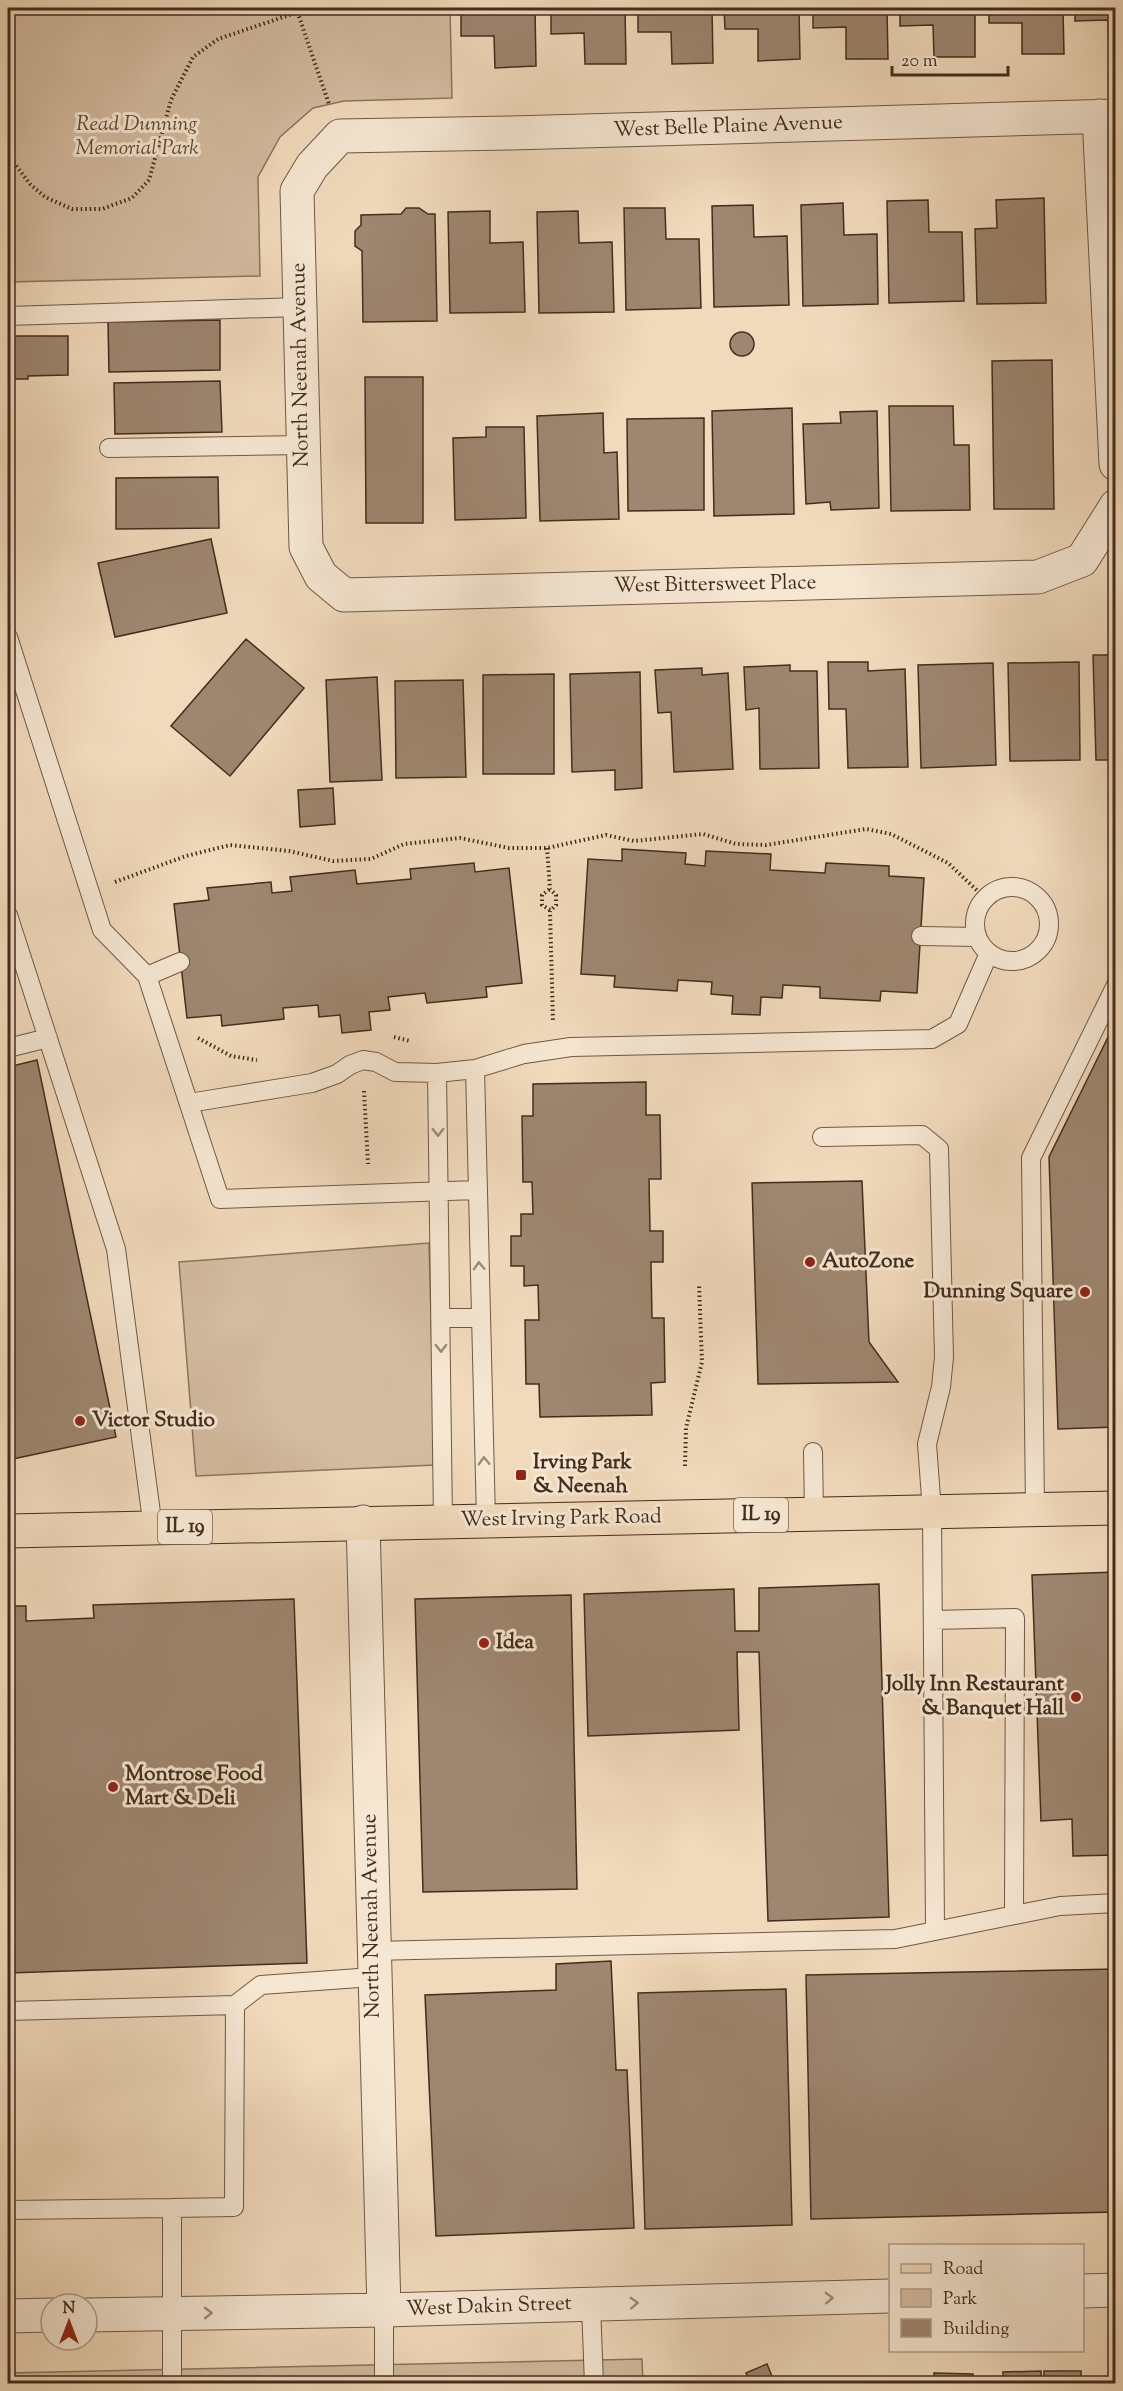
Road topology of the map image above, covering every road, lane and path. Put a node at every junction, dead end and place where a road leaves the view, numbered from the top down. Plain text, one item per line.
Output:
1 (310, 8) edge
2 (297, 10) edge
3 (1107, 116) edge
4 (340, 136) junction
5 (8, 155) edge
6 (300, 307) junction
7 (8, 316) edge
8 (303, 445) junction
9 (109, 448) dead end
10 (1116, 464) edge
11 (1116, 506) edge
12 (344, 595) joint
13 (8, 637) edge
14 (547, 849) junction
15 (550, 889) junction
16 (89, 891) junction
17 (986, 898) junction
18 (550, 911) junction
19 (8, 915) edge
20 (921, 936) dead end
21 (977, 938) junction
22 (989, 953) junction
23 (180, 962) dead end
24 (147, 976) junction
25 (1116, 985) edge
26 (161, 1019) junction
27 (48, 1038) junction
28 (8, 1048) edge
29 (554, 1049) junction
30 (259, 1061) dead end
31 (475, 1069) junction
32 (437, 1073) junction
33 (189, 1103) junction
34 (822, 1137) dead end
35 (477, 1190) junction
36 (438, 1192) junction
37 (699, 1284) dead end
38 (440, 1318) junction
39 (480, 1318) junction
40 (813, 1452) dead end
41 (684, 1466) dead end
42 (1116, 1508) edge
43 (1035, 1509) junction
44 (932, 1511) junction
45 (814, 1514) junction
46 (486, 1520) junction
47 (443, 1521) junction
48 (363, 1522) junction
49 (153, 1528) junction
50 (8, 1531) edge
51 (933, 1620) junction
52 (1116, 1903) edge
53 (1014, 1915) junction
54 (935, 1931) junction
55 (373, 1964) junction
56 (236, 2005) junction
57 (8, 2011) edge
58 (172, 2208) junction
59 (8, 2210) edge
60 (1116, 2290) edge
61 (1084, 2291) edge
62 (889, 2296) edge
63 (591, 2304) junction
64 (384, 2310) junction
65 (171, 2313) junction
66 (99, 2315) edge
67 (8, 2316) edge
68 (39, 2316) edge
69 (172, 2384) edge
70 (384, 2384) edge
71 (594, 2384) edge

1 - 2 path
2 - 4 path
2 - 5 path
3 - 4 street, West Belle Plaine Avenue
3 - 10 street
4 - 6 street, North Neenah Avenue
6 - 7 lane
6 - 8 street, North Neenah Avenue
8 - 9 lane
8 - 12 street, North Neenah Avenue
11 - 12 street, West Bittersweet Place
13 - 16 lane
14 - 15 path
14 - 16 path
14 - 17 path
15 - 18 path
15 - 18 path
16 - 24 lane
17 - 21 lane
17 - 22 lane
18 - 29 path
19 - 27 lane
20 - 21 lane
21 - 22 lane
22 - 29 lane
23 - 24 lane
24 - 26 lane
25 - 43 lane
26 - 30 path
26 - 33 lane
27 - 28 lane
27 - 49 lane
29 - 31 lane
31 - 32 lane
31 - 35 lane
32 - 33 lane
32 -> 36 lane
33 - 36 lane
34 - 44 lane
35 - 36 lane
39 -> 35 lane
36 - 38 lane
37 - 41 path
38 - 39 lane
38 -> 47 lane
46 -> 39 lane
40 - 45 lane
42 - 43 main road, West Irving Park Road / IL 19
43 - 44 main road, West Irving Park Road / IL 19
44 - 45 main road, West Irving Park Road / IL 19
44 - 51 lane
45 - 46 main road, West Irving Park Road / IL 19
46 - 47 main road, West Irving Park Road / IL 19
47 - 48 main road, West Irving Park Road / IL 19
48 - 49 main road, West Irving Park Road / IL 19
48 - 55 street, North Neenah Avenue
49 - 50 main road, West Irving Park Road / IL 19
51 - 53 lane
51 - 54 lane
52 - 53 lane
53 - 54 lane
54 - 55 lane
55 - 56 lane
55 - 64 street, North Neenah Avenue
56 - 57 lane
56 - 58 lane
58 - 59 lane
58 - 65 lane
60 - 61 street
63 -> 62 street, West Dakin Street
63 - 64 street, West Dakin Street
63 - 71 lane
65 -> 64 street, West Dakin Street
64 - 70 lane
65 - 66 street, West Dakin Street
65 - 69 lane
67 - 68 street

